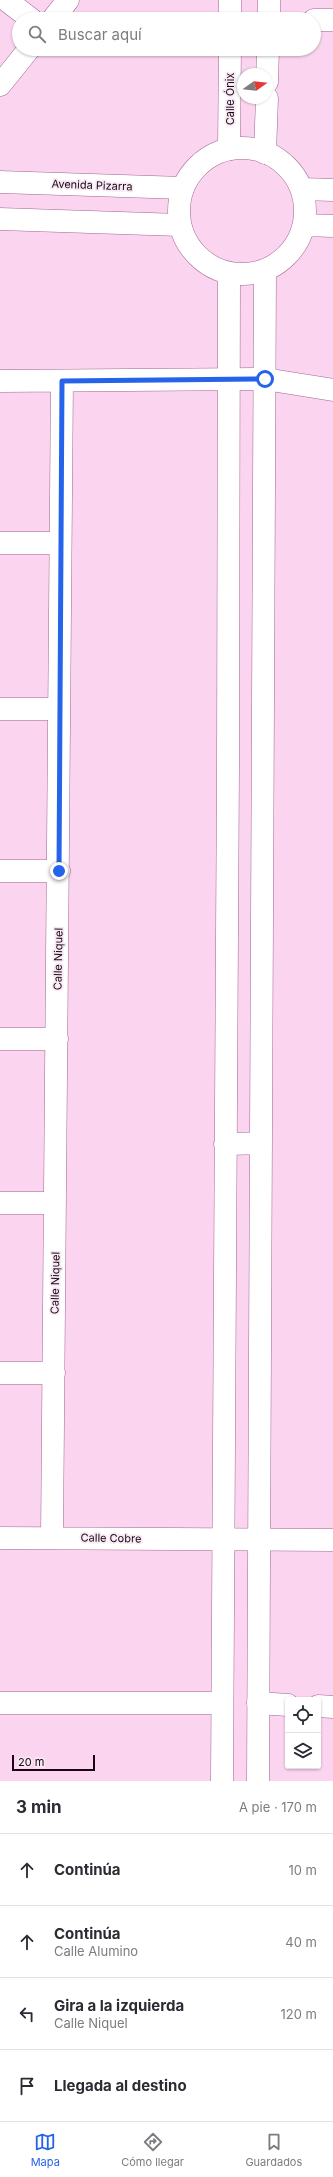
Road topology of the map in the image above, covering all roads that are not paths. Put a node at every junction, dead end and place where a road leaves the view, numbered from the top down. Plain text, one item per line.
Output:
1 (6, 0) edge
2 (68, 0) edge
3 (230, 0) edge
4 (269, 0) edge
5 (22, 12) edge
6 (59, 12) edge
7 (230, 12) edge
8 (268, 12) edge
9 (321, 20) edge
10 (333, 20) edge
11 (23, 56) edge
12 (230, 56) edge
13 (268, 56) edge
14 (267, 68) edge
15 (0, 85) edge
16 (267, 104) edge
17 (229, 149) junction
18 (265, 152) junction
19 (0, 182) edge
20 (183, 188) junction
21 (302, 189) junction
22 (333, 190) edge
23 (0, 219) edge
24 (180, 224) junction
25 (304, 225) junction
26 (333, 226) edge
27 (265, 271) junction
28 (229, 274) junction
29 (229, 379) junction
30 (265, 379) junction
31 (0, 381) edge
32 (62, 381) junction
33 (333, 390) edge
34 (0, 543) edge
35 (60, 543) junction
36 (0, 709) edge
37 (59, 709) junction
38 (228, 768) junction
39 (263, 769) junction
40 (0, 871) edge
41 (59, 871) junction
42 (0, 1039) edge
43 (57, 1039) junction
44 (261, 1143) junction
45 (226, 1144) junction
46 (0, 1203) edge
47 (56, 1203) junction
48 (0, 1373) edge
49 (54, 1373) junction
50 (0, 1538) edge
51 (52, 1538) junction
52 (223, 1540) junction
53 (259, 1540) junction
54 (333, 1540) edge
55 (0, 1703) edge
56 (222, 1703) junction
57 (258, 1703) junction
58 (285, 1705) edge
59 (321, 1706) edge
60 (333, 1707) edge
61 (222, 1781) edge
62 (258, 1781) edge

1 - 5 street
2 - 6 street
3 - 7 street
4 - 8 street
9 - 10 street
11 - 15 street
12 - 17 street, Calle Ónix
13 - 14 street
16 - 18 street
17 - 18 street
17 - 20 street
18 - 21 street
19 - 20 street, Avenida Pizarra
20 - 24 street
21 - 22 street
21 - 25 street
23 - 24 street
24 - 28 street
25 - 26 street
25 - 27 street
27 - 28 street
27 - 30 street
28 - 29 street
29 - 30 street
29 - 32 street
29 - 38 street
30 - 33 street
30 - 39 street
31 - 32 street
32 - 35 street, Calle Niquel
34 - 35 street
35 - 37 street, Calle Niquel
36 - 37 street
37 - 41 street, Calle Niquel
38 - 39 street
38 - 45 street
39 - 44 street
40 - 41 street
41 - 43 street, Calle Niquel
42 - 43 street
43 - 47 street, Calle Niquel
44 - 45 street
44 - 53 street
45 - 52 street
46 - 47 street
47 - 49 street, Calle Niquel
48 - 49 street
49 - 51 street, Calle Niquel
50 - 51 street, Calle Cobre
51 - 52 street, Calle Cobre
52 - 53 street, Calle Cobre
52 - 56 street
53 - 54 street, Calle Cobre
53 - 57 street
55 - 56 street
56 - 61 street
57 - 58 street
57 - 62 street
59 - 60 street

